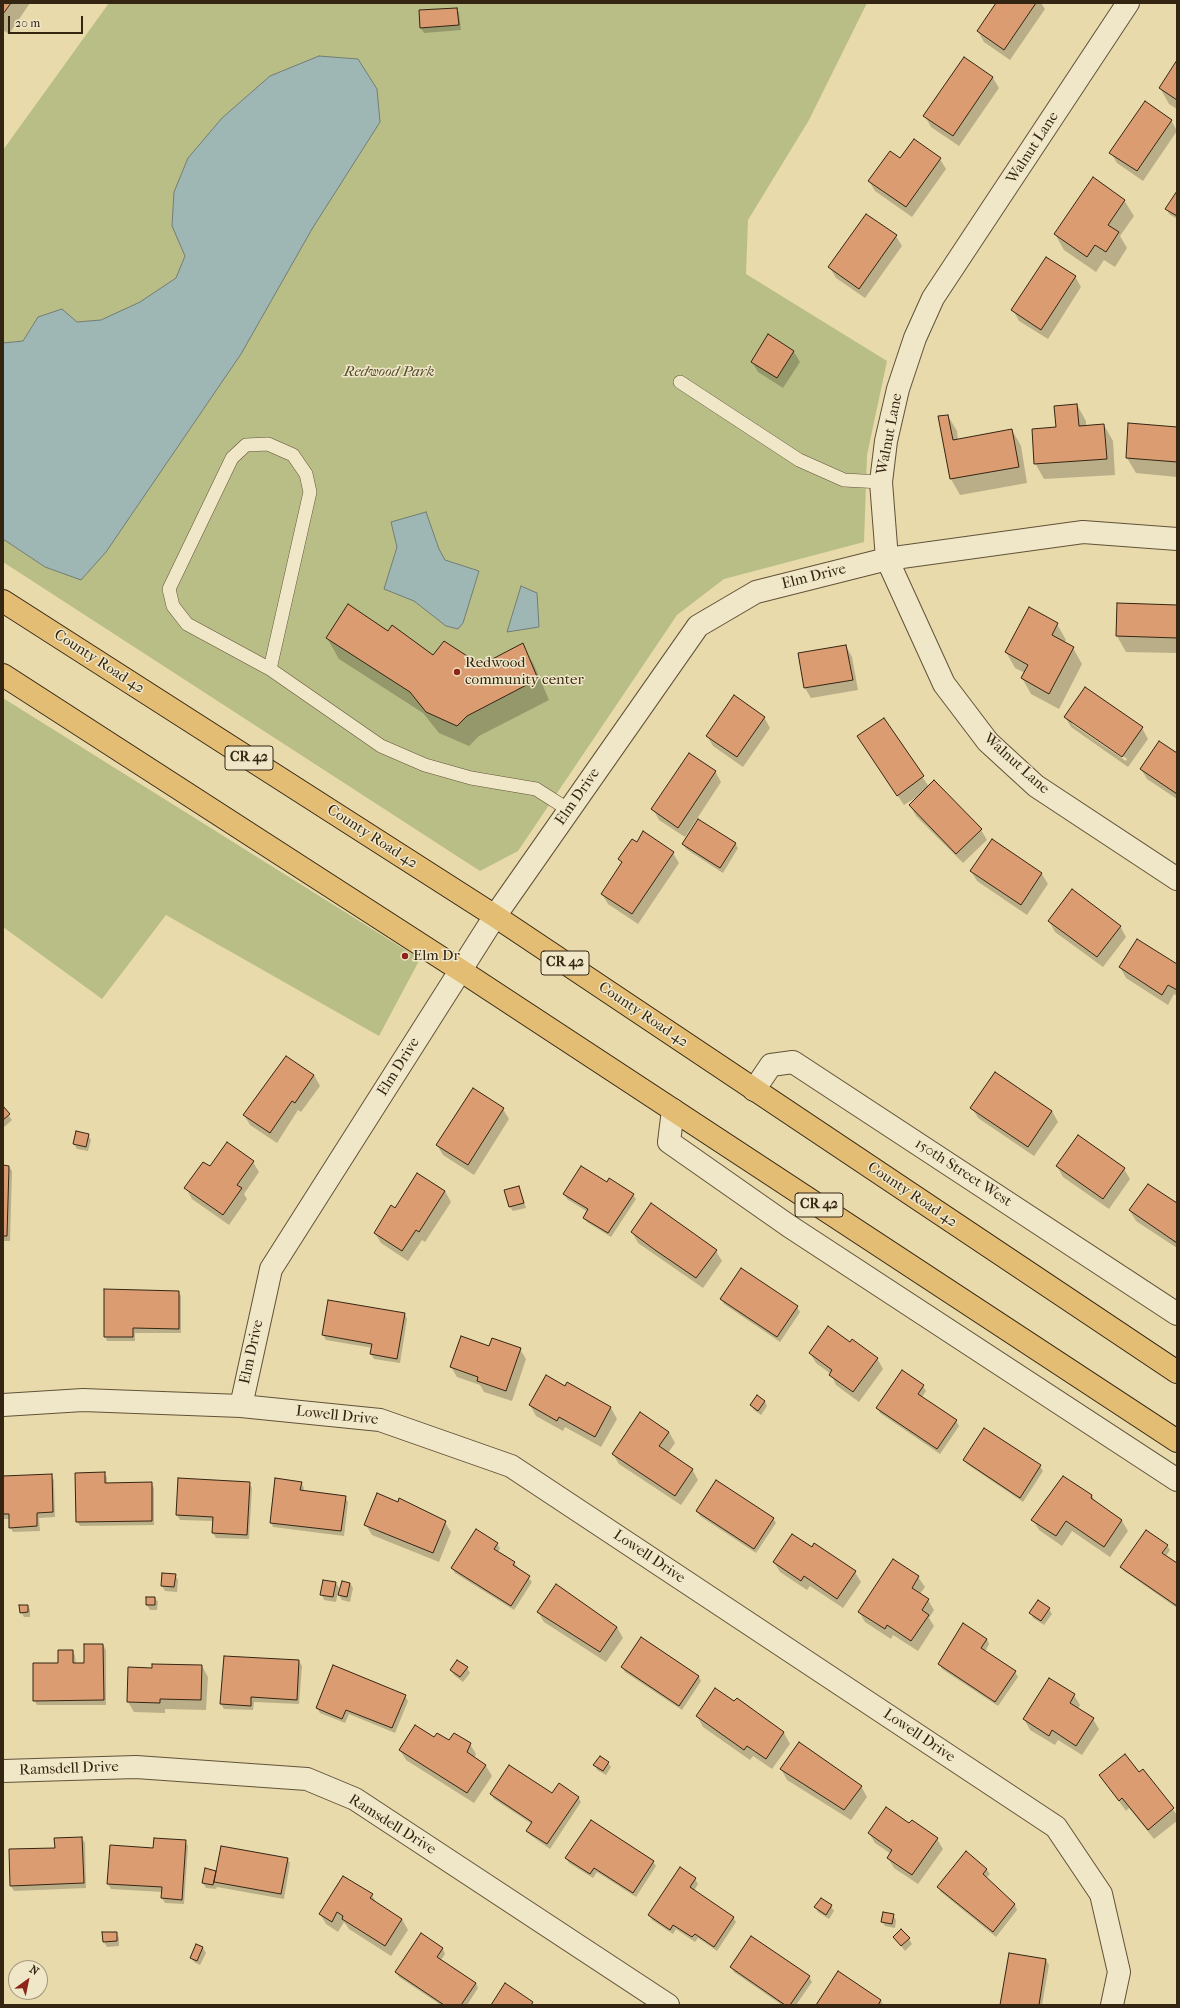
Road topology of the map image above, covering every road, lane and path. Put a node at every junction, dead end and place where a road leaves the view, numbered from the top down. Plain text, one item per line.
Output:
1 (1128, 3) edge
2 (680, 382) dead end
3 (881, 482) junction
4 (1177, 539) edge
5 (887, 559) junction
6 (3, 600) edge
7 (270, 669) junction
8 (3, 675) edge
9 (569, 810) junction
10 (1177, 879) edge
11 (495, 916) junction
12 (460, 970) junction
13 (754, 1090) junction
14 (673, 1110) junction
15 (1177, 1314) edge
16 (1177, 1372) edge
17 (3, 1405) edge
18 (240, 1406) junction
19 (1177, 1441) edge
20 (1177, 1480) edge
21 (3, 1771) edge
22 (668, 2005) edge
23 (1112, 2005) edge

1 - 3 street, Walnut Lane
2 - 3 lane
3 - 5 street, Walnut Lane
4 - 5 street, Elm Drive
5 - 9 street, Elm Drive
5 - 10 street, Walnut Lane
6 - 11 highway, County Road 42 / CR 42
7 - 7 lane
7 - 9 lane
8 - 12 highway, CR 42
9 - 11 street, Elm Drive
11 - 12 street, Elm Drive
11 - 13 highway, County Road 42 / CR 42
12 - 14 highway, CR 42
12 - 18 street, Elm Drive
13 - 15 street, 150th Street West
13 - 16 highway, County Road 42 / CR 42
14 - 19 highway, CR 42
14 - 20 street
17 - 18 street, Lowell Drive
18 - 23 street, Lowell Drive
21 - 22 street, Ramsdell Drive

